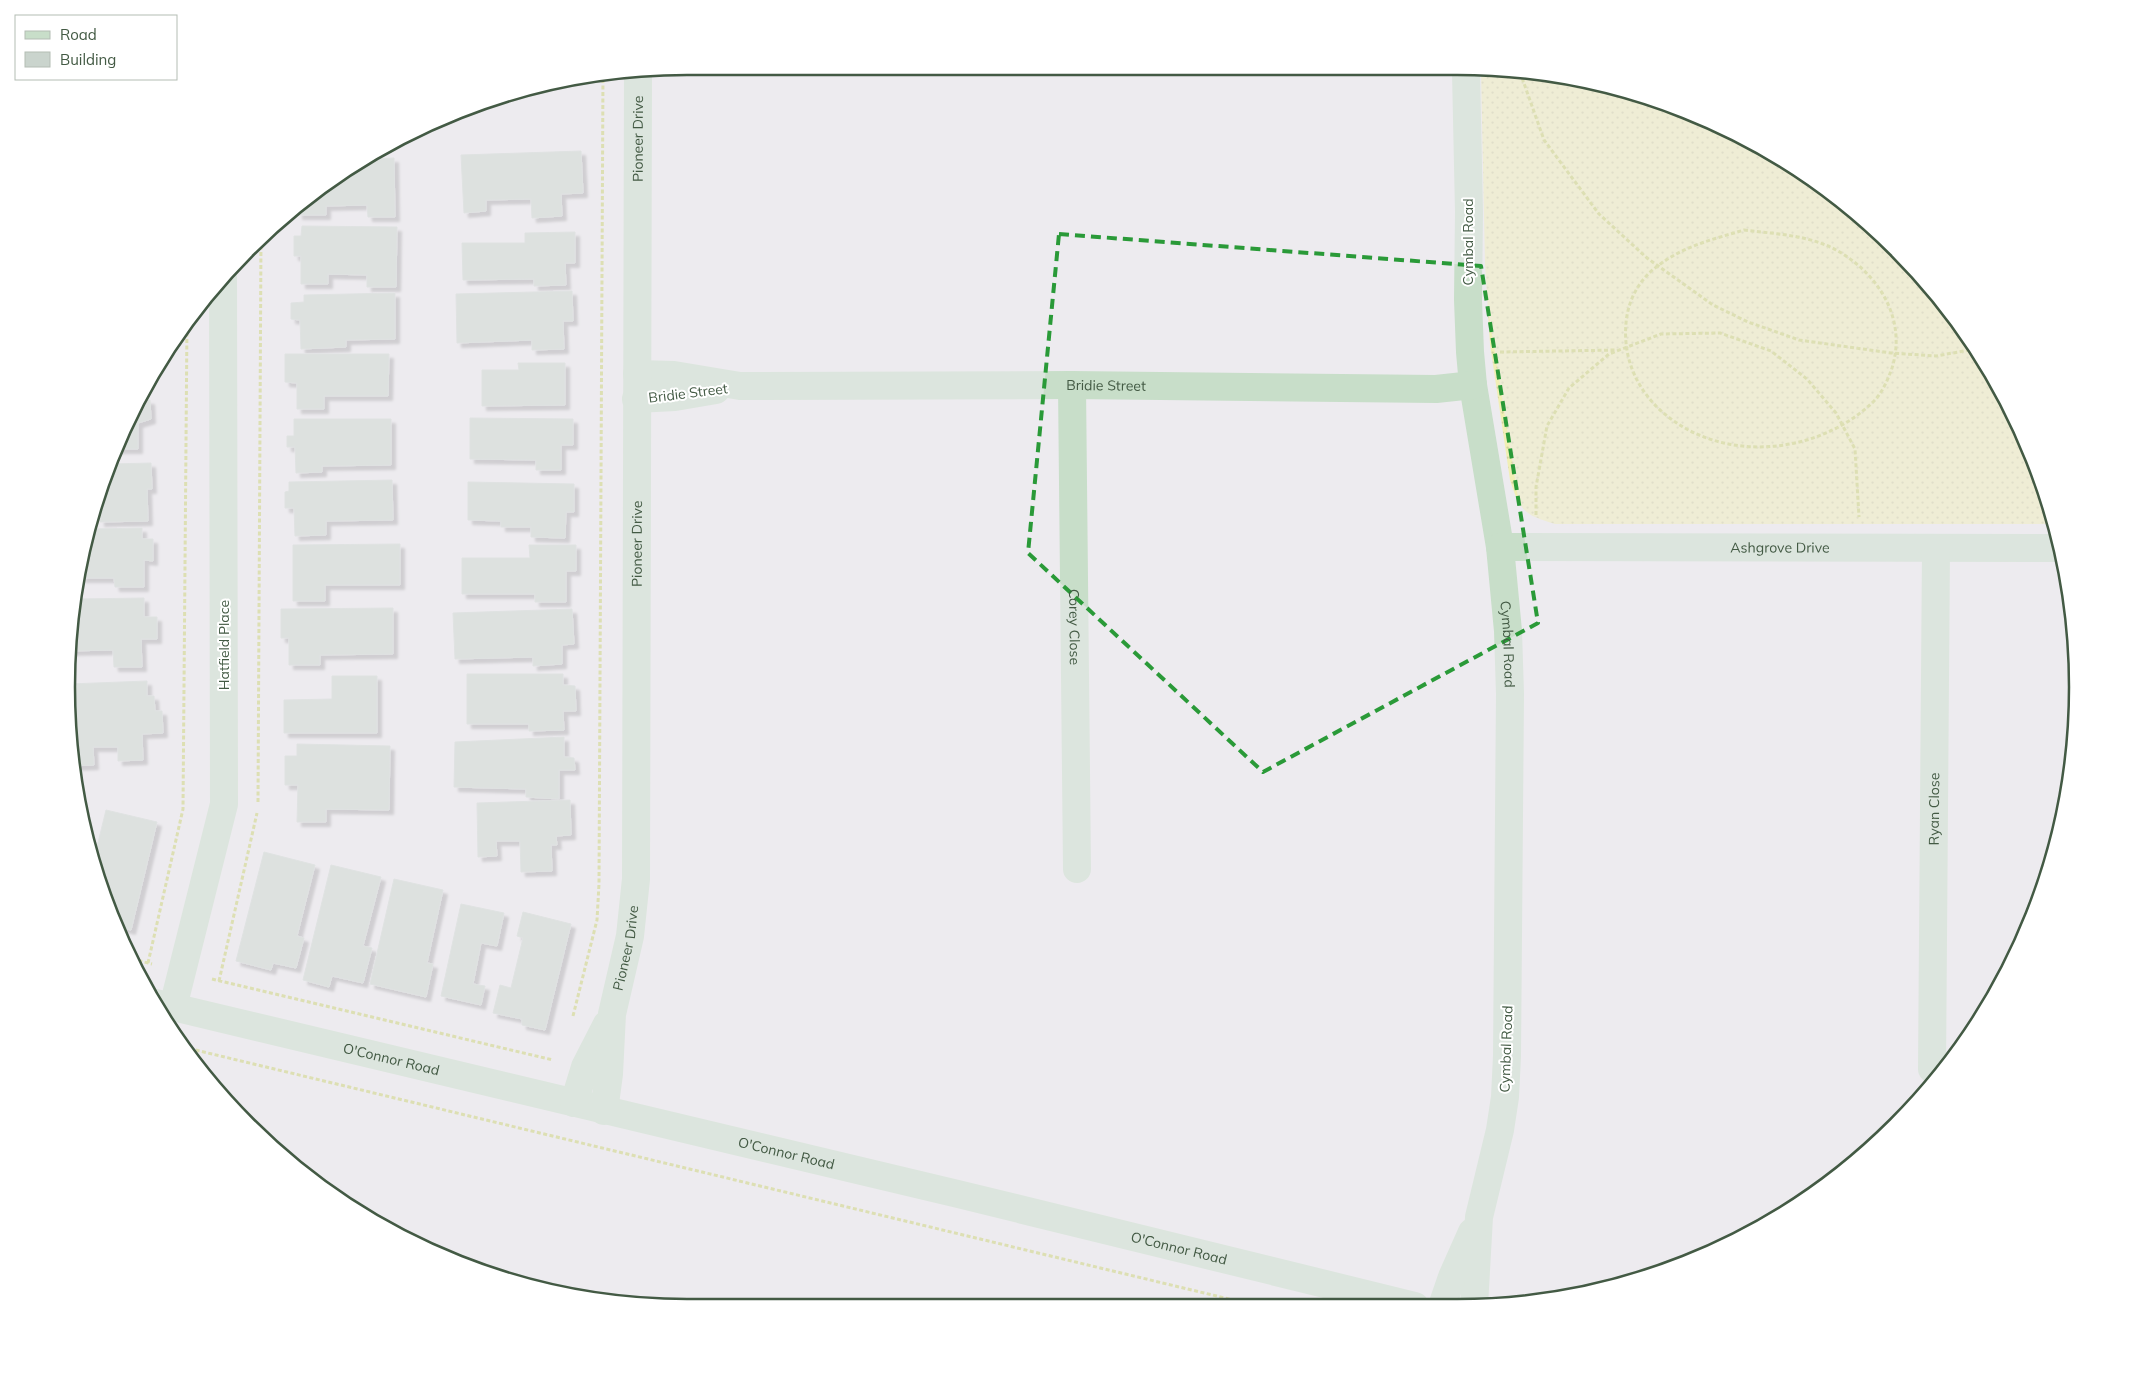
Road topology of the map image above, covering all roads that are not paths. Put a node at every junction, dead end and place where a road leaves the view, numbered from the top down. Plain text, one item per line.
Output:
1 (1466, 75) edge
2 (638, 77) edge
3 (223, 288) edge
4 (1072, 385) junction
5 (1473, 385) junction
6 (637, 386) junction
7 (1500, 547) junction
8 (1936, 548) junction
9 (2052, 548) edge
10 (1077, 869) dead end
11 (164, 1005) edge
12 (612, 1014) junction
13 (1932, 1069) dead end
14 (574, 1103) junction
15 (604, 1111) junction
16 (1479, 1217) junction
17 (1386, 1299) edge
18 (1444, 1299) edge
19 (1474, 1299) edge

1 - 5 street, Cymbal Road
2 - 6 street, Pioneer Drive
3 - 11 street, Hatfield Place
4 - 5 street, Bridie Street
4 - 6 street, Bridie Street
4 - 10 street, Corey Close
5 - 7 street, Cymbal Road
6 - 12 street, Pioneer Drive
7 - 8 street, Ashgrove Drive
7 - 16 street, Cymbal Road
8 - 9 street, Ashgrove Drive
8 - 13 street, Ryan Close
11 - 14 street, O'Connor Road
12 - 14 street, Pioneer Drive
12 - 15 street, Pioneer Drive
14 - 15 street, O'Connor Road
15 - 17 street, O'Connor Road
16 - 18 street, Cymbal Road
16 - 19 street, Cymbal Road

